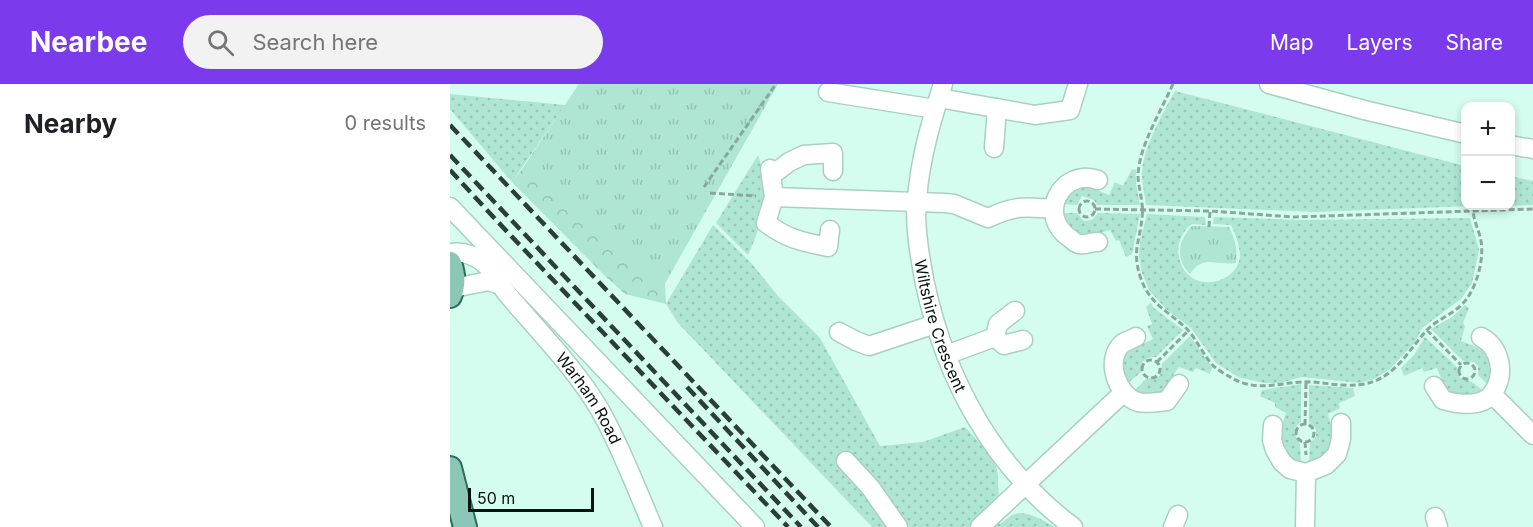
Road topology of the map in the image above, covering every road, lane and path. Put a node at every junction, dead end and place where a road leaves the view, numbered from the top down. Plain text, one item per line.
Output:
1 (776, 84) edge
2 (1078, 84) edge
3 (1173, 84) edge
4 (1269, 84) edge
5 (828, 92) dead end
6 (939, 97) edge
7 (997, 108) junction
8 (1461, 133) edge
9 (1515, 146) edge
10 (994, 148) dead end
11 (1533, 149) edge
12 (833, 171) dead end
13 (1098, 180) dead end
14 (704, 187) dead end
15 (710, 193) dead end
16 (774, 197) junction
17 (916, 201) junction
18 (450, 207) edge
19 (1533, 208) edge
20 (1053, 209) junction
21 (1095, 209) junction
22 (1143, 209) junction
23 (1515, 209) edge
24 (1472, 210) joint
25 (1210, 211) junction
26 (1209, 227) dead end
27 (830, 230) dead end
28 (1098, 242) dead end
29 (450, 253) edge
30 (450, 263) edge
31 (500, 285) junction
32 (452, 292) edge
33 (1016, 311) dead end
34 (936, 324) junction
35 (1427, 330) junction
36 (1188, 331) junction
37 (839, 332) dead end
38 (995, 337) junction
39 (1136, 337) dead end
40 (1481, 337) dead end
41 (1023, 340) dead end
42 (946, 355) junction
43 (1157, 362) junction
44 (1461, 365) junction
45 (1306, 381) junction
46 (1179, 384) dead end
47 (1434, 386) dead end
48 (1123, 393) junction
49 (1492, 394) junction
50 (1341, 423) dead end
51 (1305, 424) junction
52 (1273, 425) dead end
53 (1533, 435) edge
54 (846, 461) dead end
55 (450, 468) edge
56 (1306, 473) junction
57 (1026, 485) junction
58 (465, 527) edge
59 (653, 527) edge
60 (755, 527) edge
61 (898, 527) edge
62 (980, 527) edge
63 (1072, 527) edge
64 (1305, 527) edge

1 - 14 path
2 - 7 street
3 - 22 path
4 - 8 street
5 - 6 street
6 - 7 street
6 - 17 street, Wiltshire Crescent
7 - 10 street
9 - 11 street
12 - 16 street
13 - 20 street
15 - 16 path
16 - 17 street
16 - 27 street
17 - 20 street
17 - 34 street, Wiltshire Crescent
18 - 60 street
19 - 23 path
20 - 28 street
21 - 21 path
21 - 22 path
22 - 25 path
22 - 36 path
24 - 25 path
24 - 35 path
25 - 26 path
29 - 31 street, Warham Road
30 - 32 main road
31 - 32 street
31 - 59 street, Warham Road
33 - 38 street
34 - 37 street
34 - 42 street, Wiltshire Crescent
35 - 44 path
35 - 45 path
36 - 43 path
36 - 45 path
38 - 41 street
38 - 42 street
39 - 48 street
40 - 49 street
42 - 57 street, Wiltshire Crescent
43 - 43 path
44 - 44 path
45 - 51 path
46 - 48 street
47 - 49 street
48 - 57 street
49 - 53 street
50 - 56 street
51 - 51 path
52 - 56 street
54 - 61 street
55 - 58 main road
56 - 64 street
57 - 62 street
57 - 63 street, Wiltshire Crescent

